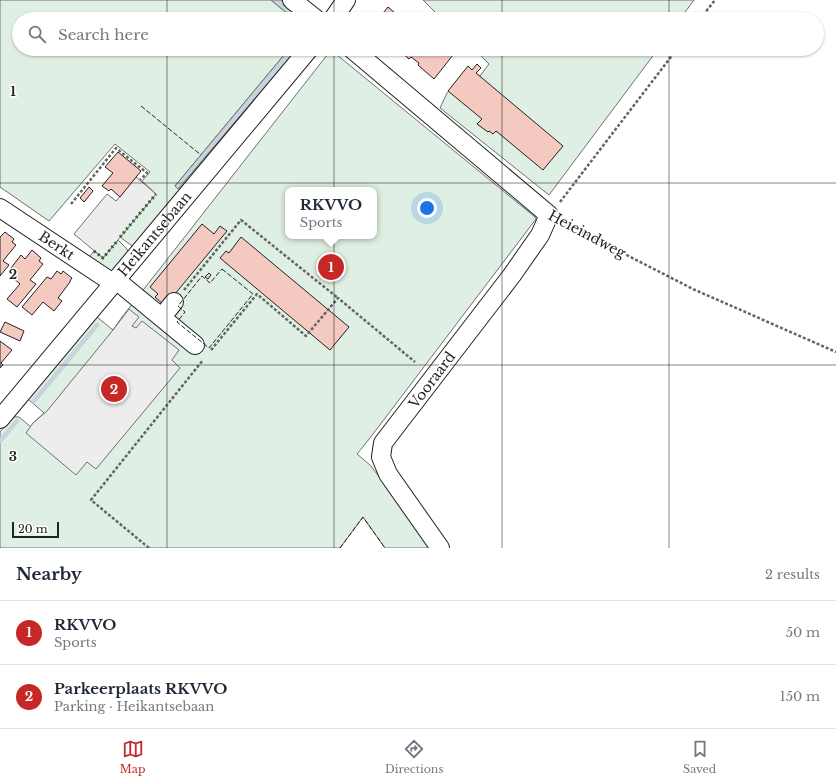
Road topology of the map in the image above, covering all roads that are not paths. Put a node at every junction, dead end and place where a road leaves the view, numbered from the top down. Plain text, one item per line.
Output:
1 (292, 0) edge
2 (346, 0) edge
3 (307, 12) edge
4 (338, 12) edge
5 (303, 56) edge
6 (360, 56) edge
7 (0, 208) edge
8 (550, 216) joint
9 (114, 281) junction
10 (174, 302) road end
11 (162, 317) junction
12 (195, 345) dead end
13 (0, 419) edge
14 (440, 548) edge

1 - 3 street
2 - 4 street
5 - 9 street, Heikantsebaan
6 - 8 street, Heieindweg
7 - 9 street, Berkt
8 - 14 street, Vooraard
9 - 11 street, Berkt
9 - 13 street, Heikantsebaan
10 - 11 street
11 - 12 street, Berkt

